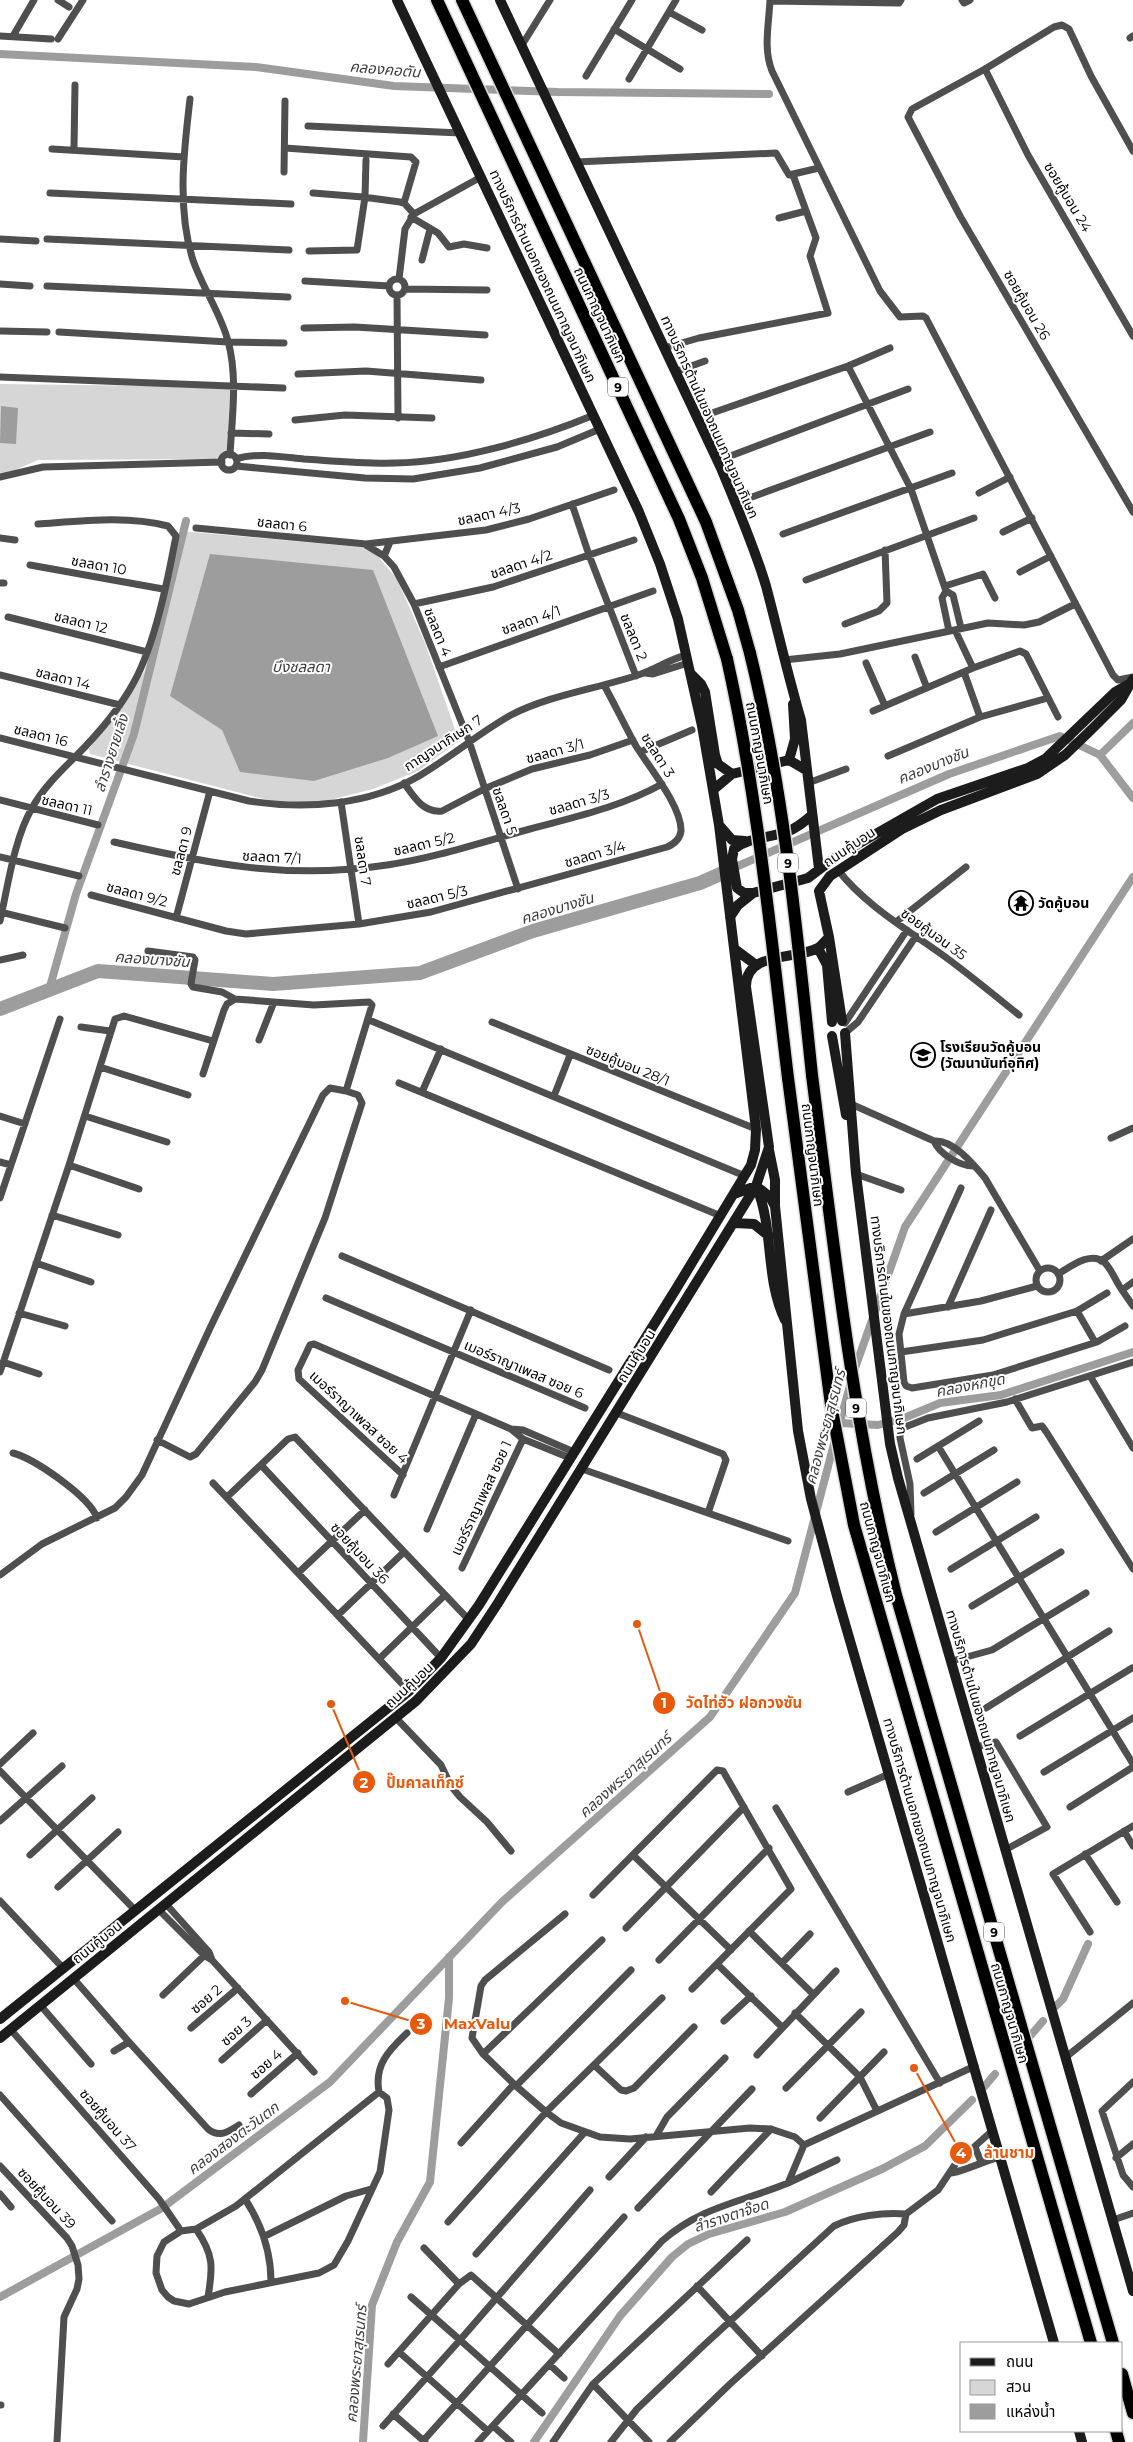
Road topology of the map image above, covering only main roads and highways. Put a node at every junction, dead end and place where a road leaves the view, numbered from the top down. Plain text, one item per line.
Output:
1 (397, 0) edge
2 (437, 0) edge
3 (462, 0) edge
4 (500, 0) edge
5 (691, 674) junction
6 (1132, 680) edge
7 (794, 701) junction
8 (1061, 752) junction
9 (789, 760) junction
10 (806, 770) junction
11 (732, 774) junction
12 (713, 790) junction
13 (812, 815) junction
14 (719, 825) junction
15 (749, 841) junction
16 (728, 860) junction
17 (818, 864) junction
18 (808, 878) junction
19 (731, 884) junction
20 (819, 891) junction
21 (753, 893) junction
22 (730, 917) junction
23 (829, 937) junction
24 (818, 948) junction
25 (736, 950) junction
26 (756, 965) junction
27 (841, 1025) junction
28 (852, 1138) junction
29 (769, 1147) junction
30 (751, 1165) junction
31 (756, 1186) junction
32 (734, 1194) junction
33 (775, 1206) junction
34 (735, 1223) junction
35 (769, 1236) junction
36 (785, 1320) junction
37 (316, 1766) junction
38 (324, 1776) junction
39 (0, 2018) edge
40 (0, 2038) edge
41 (1133, 2291) edge
42 (1054, 2342) edge
43 (1091, 2342) edge
44 (1113, 2342) edge
45 (1123, 2378) edge
46 (1133, 2413) edge

1 - 5 main road, ทางบริการด้านนอกของถนนกาญจนาภิเษก
2 - 43 highway, ถนนกาญจนาภิเษก / 9, bridge
3 - 44 highway, ถนนกาญจนาภิเษก / 9, bridge
4 - 7 main road, ทางบริการด้านในของถนนกาญจนาภิเษก
5 - 11 main road
5 - 12 main road, ทางบริการด้านนอกของถนนกาญจนาภิเษก
6 - 8 main road, ถนนคู้บอน
7 - 9 main road
7 - 10 main road, ทางบริการด้านในของถนนกาญจนาภิเษก
8 - 17 main road, ถนนคู้บอน
8 - 20 main road, ถนนคู้บอน
9 - 10 main road
9 - 11 main road
10 - 13 main road, ทางบริการด้านในของถนนกาญจนาภิเษก
11 - 12 main road
12 - 14 main road, ทางบริการด้านนอกของถนนกาญจนาภิเษก
13 - 15 main road
13 - 17 main road, ทางบริการด้านในของถนนกาญจนาภิเษก
14 - 15 main road
14 - 16 main road, ทางบริการด้านนอกของถนนกาญจนาภิเษก
15 - 16 main road
16 - 19 main road, ทางบริการด้านนอกของถนนกาญจนาภิเษก
17 - 18 main road, ถนนคู้บอน
18 - 20 main road
18 - 21 main road, ถนนคู้บอน
19 - 21 main road
19 - 22 main road, ทางบริการด้านนอกของถนนกาญจนาภิเษก
20 - 23 main road
21 - 22 main road, ถนนคู้บอน
22 - 25 main road, ถนนคู้บอน
23 - 24 main road
23 - 27 main road, ทางบริการด้านในของถนนกาญจนาภิเษก
24 - 26 main road
24 - 27 main road, ทางบริการด้านในของถนนกาญจนาภิเษก
25 - 26 main road
25 - 30 main road, ถนนคู้บอน
26 - 29 main road, ถนนคู้บอน
27 - 28 main road, ทางบริการด้านในของถนนกาญจนาภิเษก
27 - 28 main road, ทางบริการด้านในของถนนกาญจนาภิเษก
28 - 41 main road, ทางบริการด้านในของถนนกาญจนาภิเษก
29 - 31 main road, ถนนคู้บอน
29 - 33 main road, ทางบริการด้านนอกของถนนกาญจนาภิเษก
30 - 31 main road, ทางบริการด้านนอกของถนนกาญจนาภิเษก
30 - 32 main road, ถนนคู้บอน
31 - 32 main road
31 - 33 main road
31 - 34 main road, ถนนคู้บอน
31 - 35 main road, ทางบริการด้านนอกของถนนกาญจนาภิเษก
32 - 37 main road, ถนนคู้บอน
33 - 36 main road, ทางบริการด้านนอกของถนนกาญจนาภิเษก
34 - 35 main road
34 - 38 main road, ถนนคู้บอน
35 - 36 main road, ทางบริการด้านนอกของถนนกาญจนาภิเษก
36 - 42 main road, ทางบริการด้านนอกของถนนกาญจนาภิเษก
37 - 38 main road
37 - 39 main road, ถนนคู้บอน
38 - 40 main road, ถนนคู้บอน
45 - 46 highway

